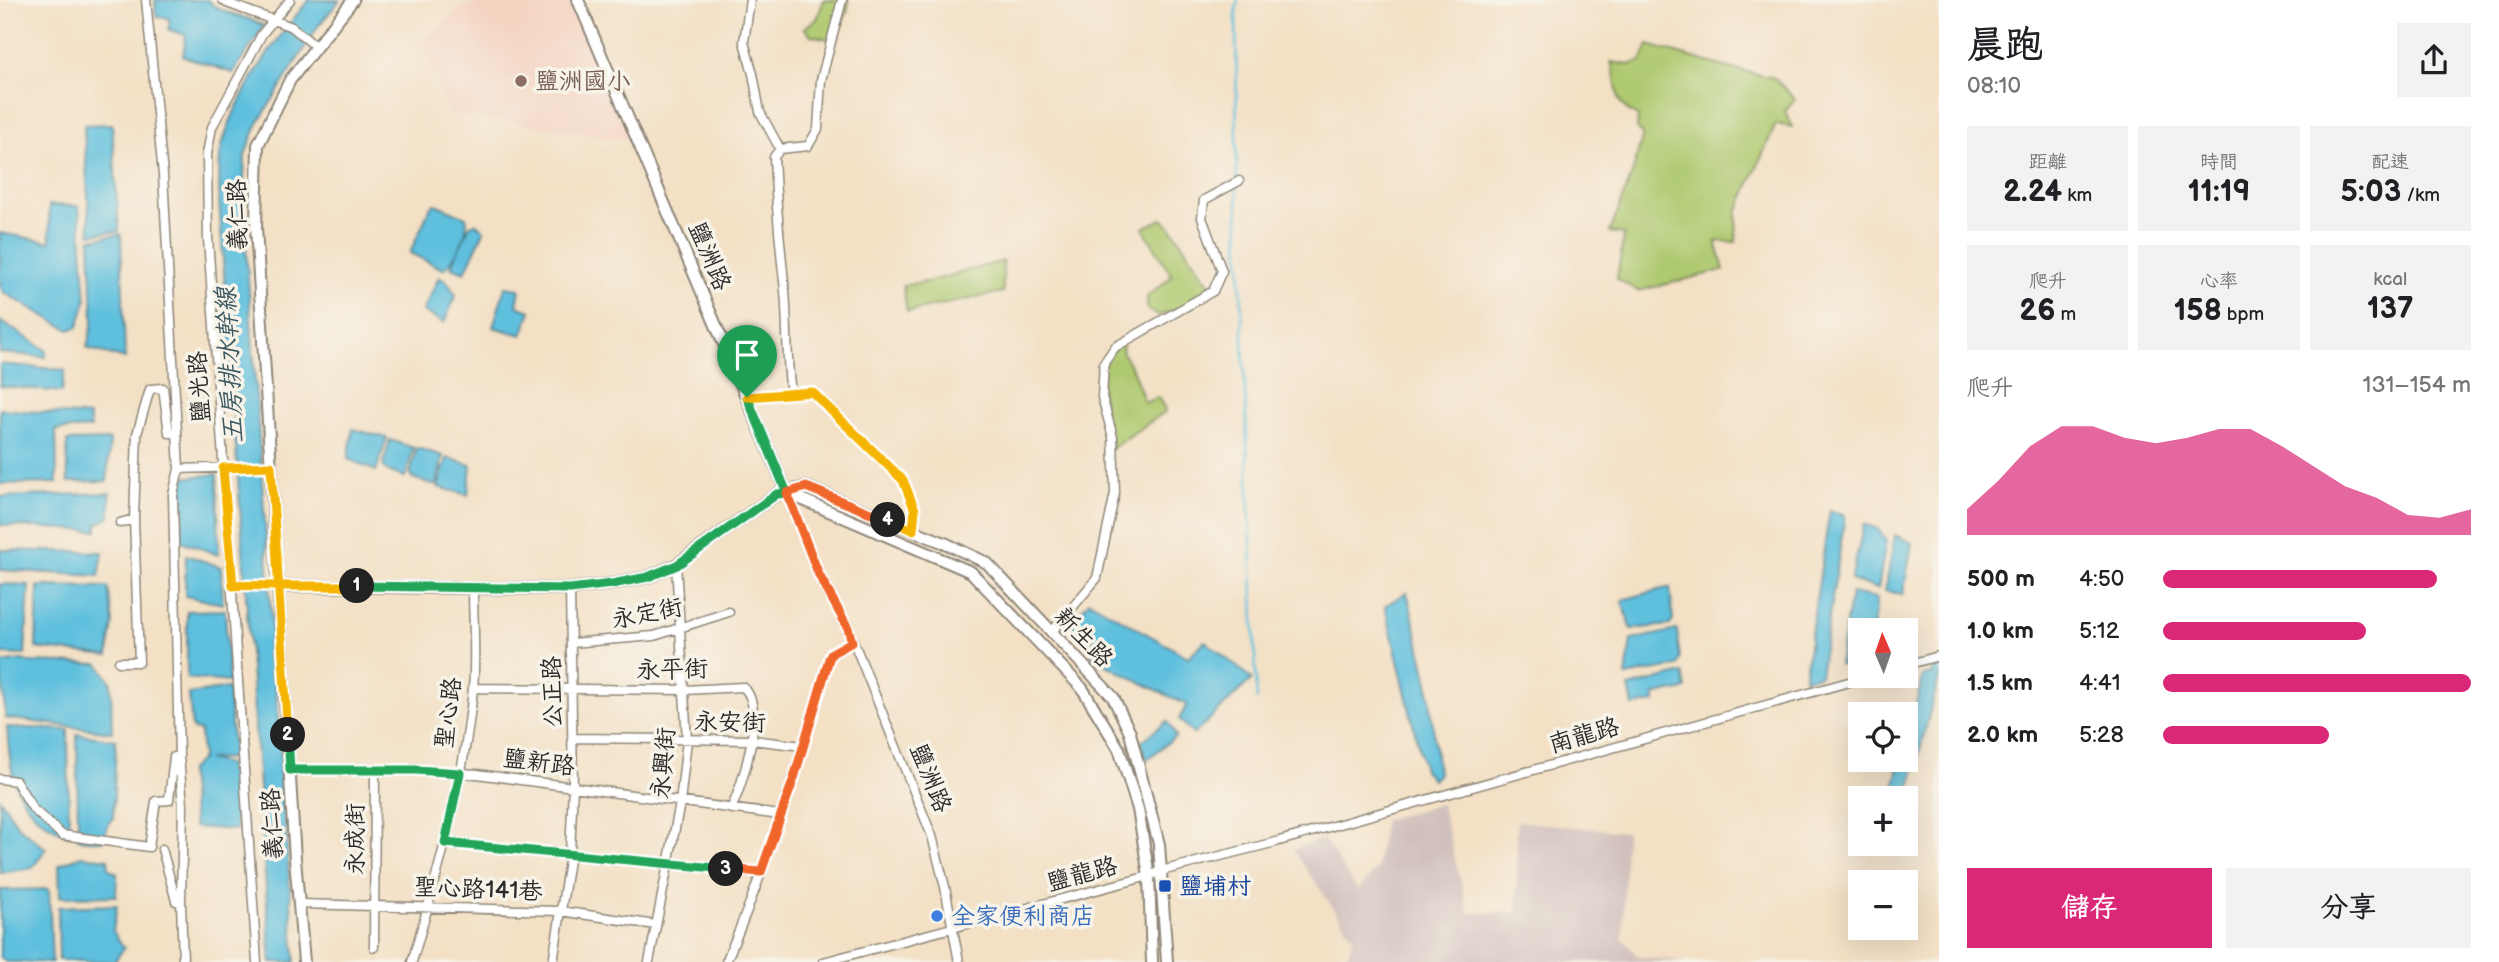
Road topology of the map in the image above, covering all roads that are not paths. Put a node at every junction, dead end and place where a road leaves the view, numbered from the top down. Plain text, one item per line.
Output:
1 (146, 0) edge
2 (223, 0) edge
3 (290, 0) edge
4 (353, 0) edge
5 (578, 0) edge
6 (750, 0) edge
7 (842, 0) edge
8 (275, 20) junction
9 (313, 44) junction
10 (780, 149) junction
11 (1239, 181) dead end
12 (791, 393) junction
13 (747, 397) junction
14 (177, 433) junction
15 (268, 466) junction
16 (227, 468) junction
17 (179, 469) junction
18 (787, 493) junction
19 (134, 519) junction
20 (120, 523) dead end
21 (913, 530) junction
22 (677, 565) junction
23 (237, 585) junction
24 (275, 586) junction
25 (473, 587) junction
26 (570, 589) junction
27 (729, 612) dead end
28 (681, 628) junction
29 (1051, 633) junction
30 (852, 642) junction
31 (571, 643) junction
32 (1939, 656) edge
33 (120, 662) dead end
34 (1918, 662) edge
35 (1848, 682) edge
36 (473, 688) junction
37 (572, 688) junction
38 (684, 690) junction
39 (572, 738) junction
40 (687, 740) junction
41 (752, 740) junction
42 (803, 746) junction
43 (180, 756) junction
44 (290, 770) junction
45 (375, 771) junction
46 (460, 773) junction
47 (0, 779) edge
48 (573, 786) junction
49 (680, 803) junction
50 (731, 809) junction
51 (780, 815) junction
52 (1310, 832) joint
53 (445, 843) junction
54 (162, 849) dead end
55 (570, 854) junction
56 (668, 864) junction
57 (1161, 871) junction
58 (761, 872) junction
59 (1149, 876) junction
60 (181, 902) junction
61 (299, 904) junction
62 (375, 906) junction
63 (428, 906) junction
64 (560, 911) junction
65 (656, 925) junction
66 (952, 928) junction
67 (374, 947) dead end
68 (183, 962) edge
69 (257, 962) edge
70 (304, 962) edge
71 (412, 962) edge
72 (552, 962) edge
73 (649, 962) edge
74 (726, 962) edge
75 (823, 962) edge
76 (959, 962) edge
77 (1152, 962) edge
78 (1167, 962) edge

1 - 14 street
2 - 8 street
3 - 8 street, 鹽光路
4 - 9 street, 義仁路
5 - 13 street, 鹽洲路
6 - 10 street
7 - 10 street
8 - 9 street
8 - 16 street, 鹽光路
9 - 15 street, 義仁路
10 - 12 street
11 - 29 street
12 - 13 street
12 - 21 street
13 - 18 street, 鹽洲路
14 - 17 street
14 - 19 street
15 - 16 street
15 - 24 street, 義仁路
16 - 17 street
16 - 23 street, 鹽光路
17 - 43 street
18 - 21 street, 新生路
18 - 22 street, 新生路
18 - 30 street, 鹽洲路
18 - 59 street, 新生路
19 - 20 street
19 - 33 street
21 - 29 street, 新生路
22 - 26 street, 新生路
22 - 28 street, 永興街
23 - 24 street, 新生路
23 - 69 street, 鹽光路
24 - 25 street, 新生路
24 - 44 street, 義仁路
25 - 26 street, 新生路
25 - 36 street, 聖心路
26 - 31 street, 公正路
27 - 28 street, 永定街
28 - 31 street, 永定街
28 - 38 street, 永興街
29 - 57 street, 新生路
30 - 42 street
30 - 66 street, 鹽洲路
31 - 37 street, 公正路
32 - 34 street
35 - 52 street, 南龍路
36 - 37 street, 永平街
36 - 46 street, 聖心路
37 - 38 street, 永平街
37 - 39 street, 公正路
38 - 40 street, 永興街
38 - 41 street, 永平街
39 - 40 street, 永安街
39 - 48 street, 公正路
40 - 41 street, 永安街
40 - 49 street, 永興街
41 - 42 street, 永安街
41 - 50 street, 永平街
42 - 51 street
43 - 47 street
43 - 60 street
44 - 45 street, 鹽新路
44 - 61 street, 義仁路
45 - 46 street, 鹽新路
45 - 62 street, 永成街
46 - 48 street, 鹽新路
46 - 53 street, 聖心路
48 - 49 street, 鹽新路
48 - 55 street, 公正路
49 - 50 street, 鹽新路
49 - 56 street, 永興街
50 - 51 street, 鹽新路
51 - 58 street
52 - 57 street, 鹽龍路
53 - 55 street
53 - 63 street, 聖心路
54 - 60 street
55 - 56 street
55 - 64 street, 公正路
56 - 58 street
56 - 65 street, 永興街
57 - 59 street, 鹽龍路
57 - 78 street, 新生路
58 - 74 street
59 - 66 street, 鹽龍路
59 - 77 street, 新生路
60 - 68 street
61 - 62 street, 聖心路141巷
61 - 70 street, 義仁路
62 - 63 street, 聖心路141巷
62 - 67 street, 永成街
63 - 64 street, 聖心路141巷
63 - 71 street, 聖心路
64 - 65 street, 聖心路141巷
64 - 72 street, 公正路
65 - 73 street, 永興街
66 - 75 street, 鹽龍路
66 - 76 street, 鹽洲路

